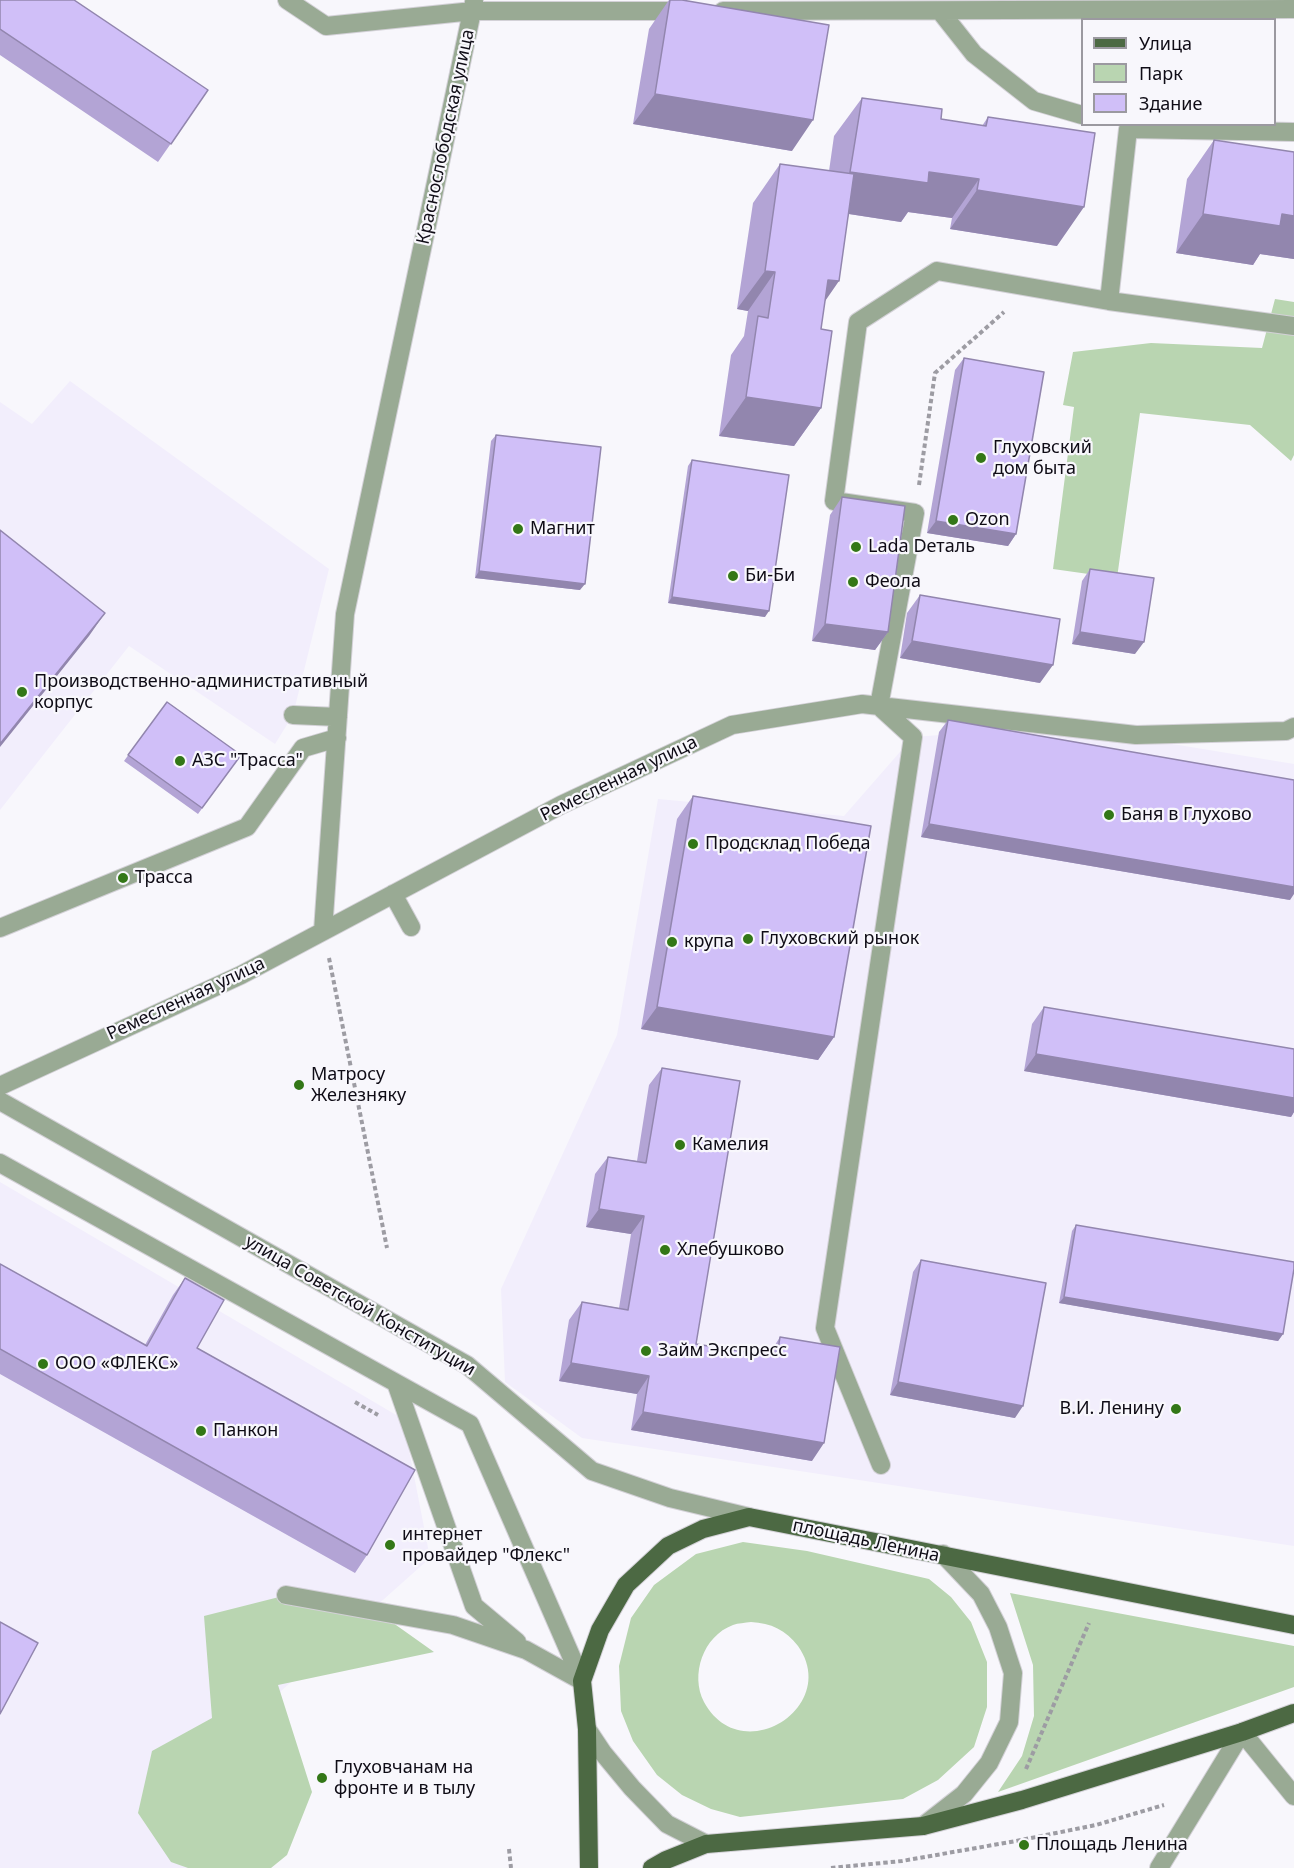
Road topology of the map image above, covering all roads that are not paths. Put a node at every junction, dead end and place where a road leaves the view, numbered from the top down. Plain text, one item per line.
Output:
1 (287, 0) edge
2 (1155, 5) edge
3 (474, 6) edge
4 (1294, 9) edge
5 (940, 11) junction
6 (1081, 114) edge
7 (1120, 127) edge
8 (1294, 132) edge
9 (1109, 301) junction
10 (1294, 326) edge
11 (879, 706) junction
12 (293, 715) dead end
13 (338, 717) junction
14 (1294, 727) edge
15 (337, 738) junction
16 (393, 894) junction
17 (411, 927) dead end
18 (0, 928) edge
19 (323, 931) junction
20 (0, 1086) edge
21 (0, 1101) edge
22 (0, 1163) edge
23 (396, 1383) junction
24 (881, 1465) dead end
25 (749, 1518) junction
26 (944, 1554) junction
27 (286, 1595) dead end
28 (1294, 1625) edge
29 (564, 1640) junction
30 (526, 1650) junction
31 (582, 1681) junction
32 (1294, 1713) edge
33 (587, 1729) junction
34 (1242, 1732) junction
35 (1294, 1796) edge
36 (923, 1826) junction
37 (706, 1844) junction
38 (589, 1868) edge
39 (652, 1868) edge
40 (1159, 1868) edge

1 - 3 street
2 - 4 street, Краснослободская улица
2 - 5 street, Краснослободская улица
3 - 5 street, Краснослободская улица
3 - 13 street, Краснослободская улица
5 - 6 street
7 - 8 street
7 - 9 street
9 - 10 street
9 - 11 street
11 - 14 street, Ремесленная улица
11 - 16 street, Ремесленная улица
11 - 24 street
12 - 13 street
13 - 15 street, Краснослободская улица
15 - 18 street
15 - 19 street, Краснослободская улица
16 - 17 street
16 - 19 street, Ремесленная улица
19 - 20 street, Ремесленная улица
21 - 25 street, улица Советской Конституции
22 - 23 street
23 - 29 street
23 - 30 street
25 - 26 main road, площадь Ленина
25 - 31 main road, площадь Ленина
26 - 28 main road
26 - 36 street, площадь Ленина
27 - 30 street
29 - 30 street
29 - 31 street
30 - 31 street
31 - 33 main road, площадь Ленина
32 - 34 main road
33 - 37 street, площадь Ленина
33 - 38 main road
34 - 35 street
34 - 36 main road
34 - 40 street
36 - 37 main road
37 - 39 main road

